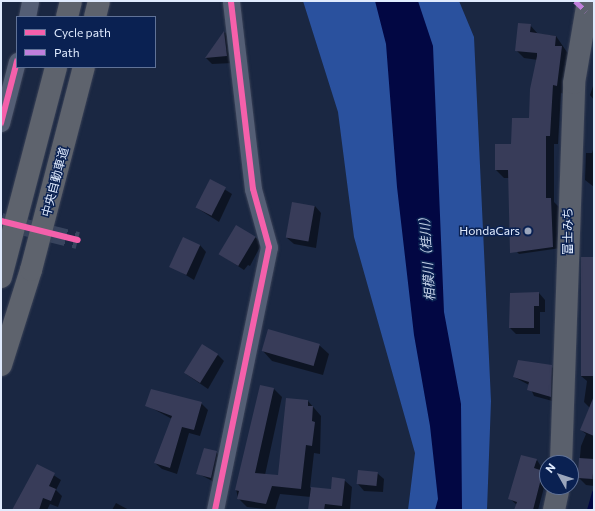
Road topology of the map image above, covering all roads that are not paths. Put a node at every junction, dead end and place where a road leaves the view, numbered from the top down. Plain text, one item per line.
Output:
1 (30, 1) edge
2 (71, 1) edge
3 (99, 1) edge
4 (231, 1) edge
5 (588, 1) edge
6 (27, 16) edge
7 (68, 16) edge
8 (95, 16) edge
9 (16, 65) edge
10 (56, 68) edge
11 (84, 68) edge
12 (1, 123) edge
13 (1, 277) edge
14 (1, 365) edge
15 (561, 455) edge
16 (215, 510) edge

1 - 6 street
2 - 7 highway
3 - 8 highway
4 - 16 street
5 - 15 highway, 富士みち
9 - 12 street
10 - 13 highway
11 - 14 highway, 中央自動車道

